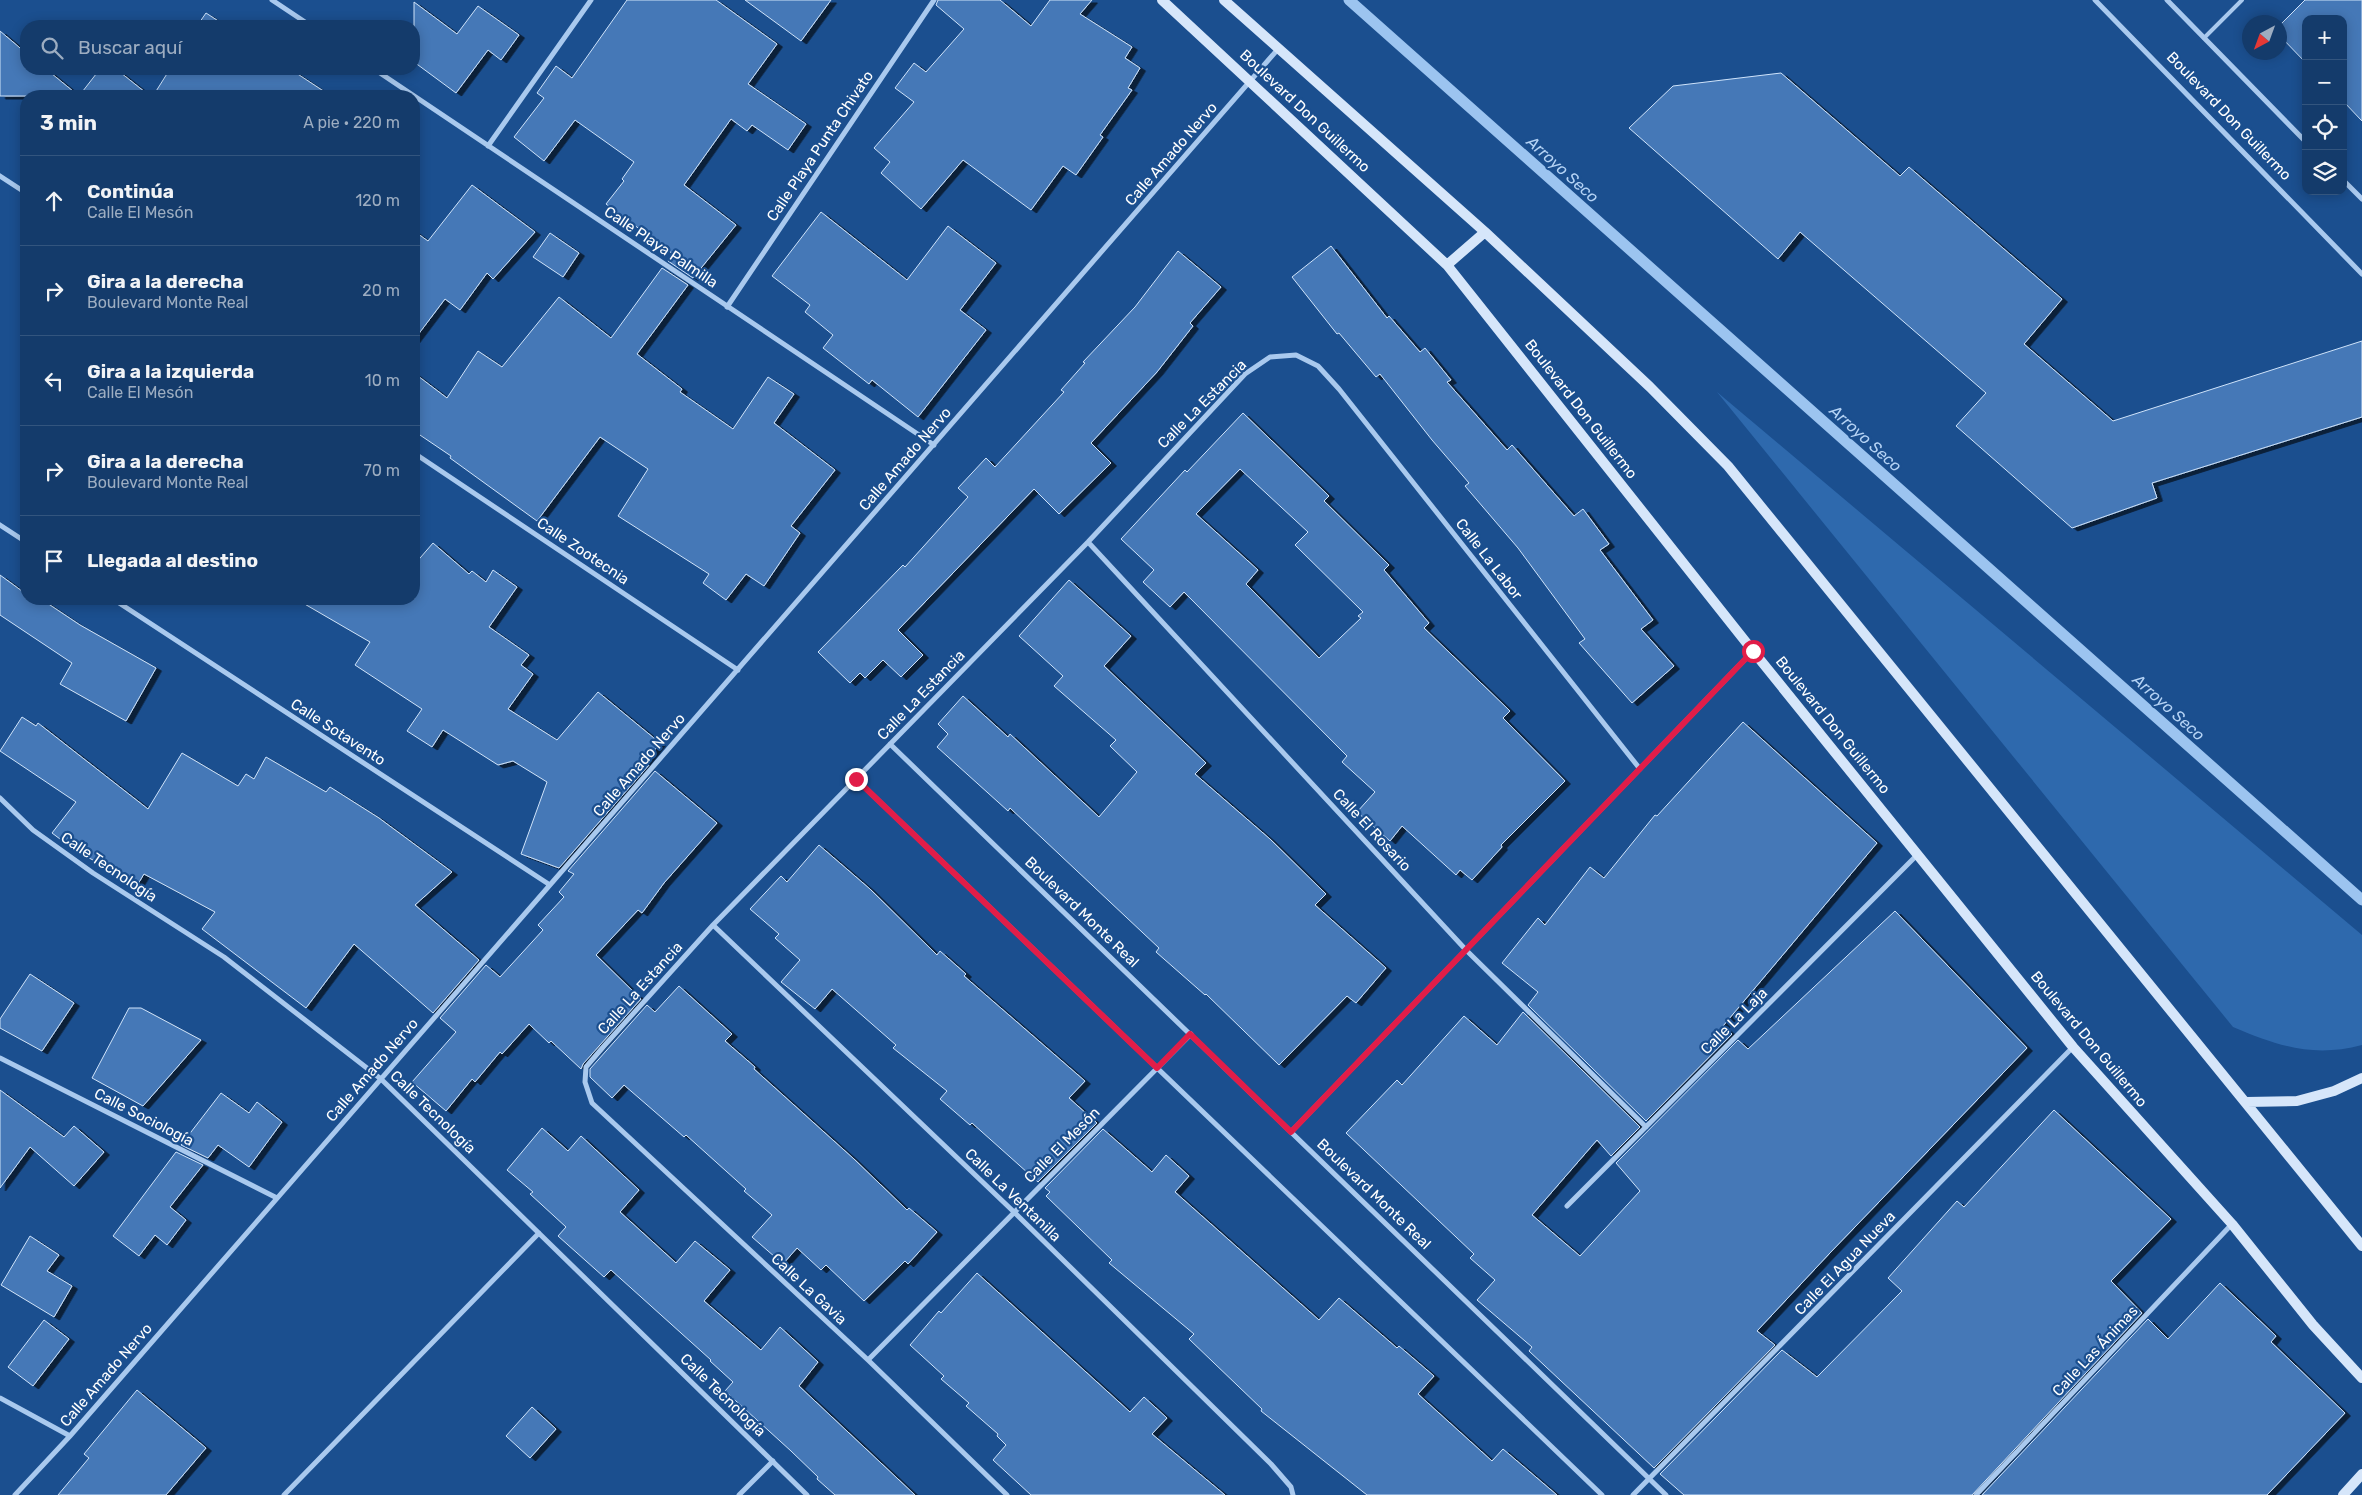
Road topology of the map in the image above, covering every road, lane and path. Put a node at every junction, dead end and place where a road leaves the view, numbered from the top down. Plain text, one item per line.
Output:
1 (272, 0) edge
2 (591, 0) edge
3 (934, 0) edge
4 (1162, 0) edge
5 (1224, 0) edge
6 (2095, 0) edge
7 (2166, 0) edge
8 (2242, 0) edge
9 (302, 20) edge
10 (2204, 38) junction
11 (1279, 48) junction
12 (383, 75) edge
13 (1251, 81) junction
14 (405, 90) edge
15 (420, 100) edge
16 (2302, 138) edge
17 (488, 146) junction
18 (0, 176) edge
19 (2347, 184) edge
20 (20, 189) edge
21 (2362, 199) edge
22 (1486, 232) junction
23 (1447, 265) junction
24 (2362, 274) edge
25 (727, 307) junction
26 (1318, 366) joint
27 (934, 445) junction
28 (420, 457) edge
29 (0, 525) edge
30 (20, 538) edge
31 (1088, 542) junction
32 (122, 605) edge
33 (1753, 651) junction
34 (738, 670) junction
35 (890, 744) junction
36 (1640, 769) junction
37 (856, 779) junction
38 (0, 798) edge
39 (1919, 854) junction
40 (550, 885) junction
41 (713, 925) junction
42 (1466, 950) junction
43 (1190, 1034) junction
44 (2073, 1047) junction
45 (0, 1058) edge
46 (1157, 1068) junction
47 (2362, 1078) edge
48 (381, 1079) junction
49 (2247, 1102) junction
50 (592, 1103) joint
51 (1646, 1127) junction
52 (1291, 1132) junction
53 (277, 1198) junction
54 (1567, 1206) dead end
55 (1014, 1212) junction
56 (2232, 1224) junction
57 (538, 1233) junction
58 (2362, 1246) edge
59 (868, 1360) junction
60 (2362, 1378) edge
61 (0, 1398) edge
62 (70, 1436) junction
63 (773, 1461) junction
64 (2362, 1474) edge
65 (1651, 1479) junction
66 (804, 1494) edge
67 (15, 1495) edge
68 (284, 1495) edge
69 (740, 1495) edge
70 (1007, 1495) edge
71 (1293, 1495) edge
72 (1602, 1495) edge
73 (1633, 1495) edge
74 (1666, 1495) edge
75 (1976, 1495) edge
76 (2343, 1495) edge

1 - 9 street
2 - 17 street
3 - 25 street, Calle Playa Punta Chivato
4 - 13 main road, Boulevard Don Guillermo
5 - 11 main road, Boulevard Don Guillermo
6 - 24 street, Boulevard Don Guillermo
7 - 10 street
8 - 10 lane
10 - 16 street
11 - 13 street, Calle Amado Nervo
11 - 22 main road, Boulevard Don Guillermo
12 - 14 street, Calle Playa Palmilla
13 - 23 main road, Boulevard Don Guillermo
13 - 27 street, Calle Amado Nervo
15 - 17 street, Calle Playa Palmilla
17 - 25 street, Calle Playa Palmilla
18 - 20 street
19 - 21 street
22 - 23 main road
22 - 49 main road, Boulevard Don Guillermo
23 - 33 main road, Boulevard Don Guillermo
25 - 27 street, Calle Playa Palmilla
26 - 31 street, Calle La Estancia
26 - 36 street, Calle La Labor
27 - 34 street, Calle Amado Nervo
28 - 34 street, Calle Zootecnia
29 - 30 street
31 - 35 street, Calle La Estancia
31 - 42 street, Calle El Rosario
32 - 40 street, Calle Sotavento
33 - 36 street
33 - 39 main road, Boulevard Don Guillermo
34 - 40 street, Calle Amado Nervo
35 - 37 street, Calle La Estancia
35 - 43 street, Boulevard Monte Real
36 - 42 street
37 - 41 street, Calle La Estancia
37 - 46 street
38 - 48 street, Calle Tecnología
39 - 44 main road, Boulevard Don Guillermo
39 - 51 street, Calle La Laja
40 - 48 street, Calle Amado Nervo
41 - 50 street, Calle La Estancia
41 - 55 street, Calle La Ventanilla
42 - 51 street, Calle El Rosario
42 - 52 street
43 - 46 street, Calle El Mesón
43 - 52 street, Boulevard Monte Real
44 - 56 main road, Boulevard Don Guillermo
44 - 65 street, Calle El Agua Nueva
45 - 53 street, Calle Sociología
46 - 55 street, Calle El Mesón
46 - 72 street
47 - 49 main road
48 - 53 street, Calle Amado Nervo
48 - 57 street, Calle Tecnología
49 - 58 main road, Boulevard Don Guillermo
50 - 59 street, Calle La Gavia
51 - 54 street, Calle La Laja
52 - 65 street, Boulevard Monte Real
53 - 62 street, Calle Amado Nervo
55 - 59 street, Calle El Mesón
55 - 71 street, Calle La Ventanilla
56 - 60 main road, Boulevard Don Guillermo
56 - 75 street, Calle Las Ánimas
57 - 63 street, Calle Tecnología
57 - 68 street
59 - 70 street, Calle La Gavia
61 - 62 street
62 - 67 street, Calle Amado Nervo
63 - 66 street, Calle Tecnología
63 - 69 street
64 - 76 main road
65 - 73 street, Calle El Agua Nueva
65 - 74 street, Boulevard Monte Real

